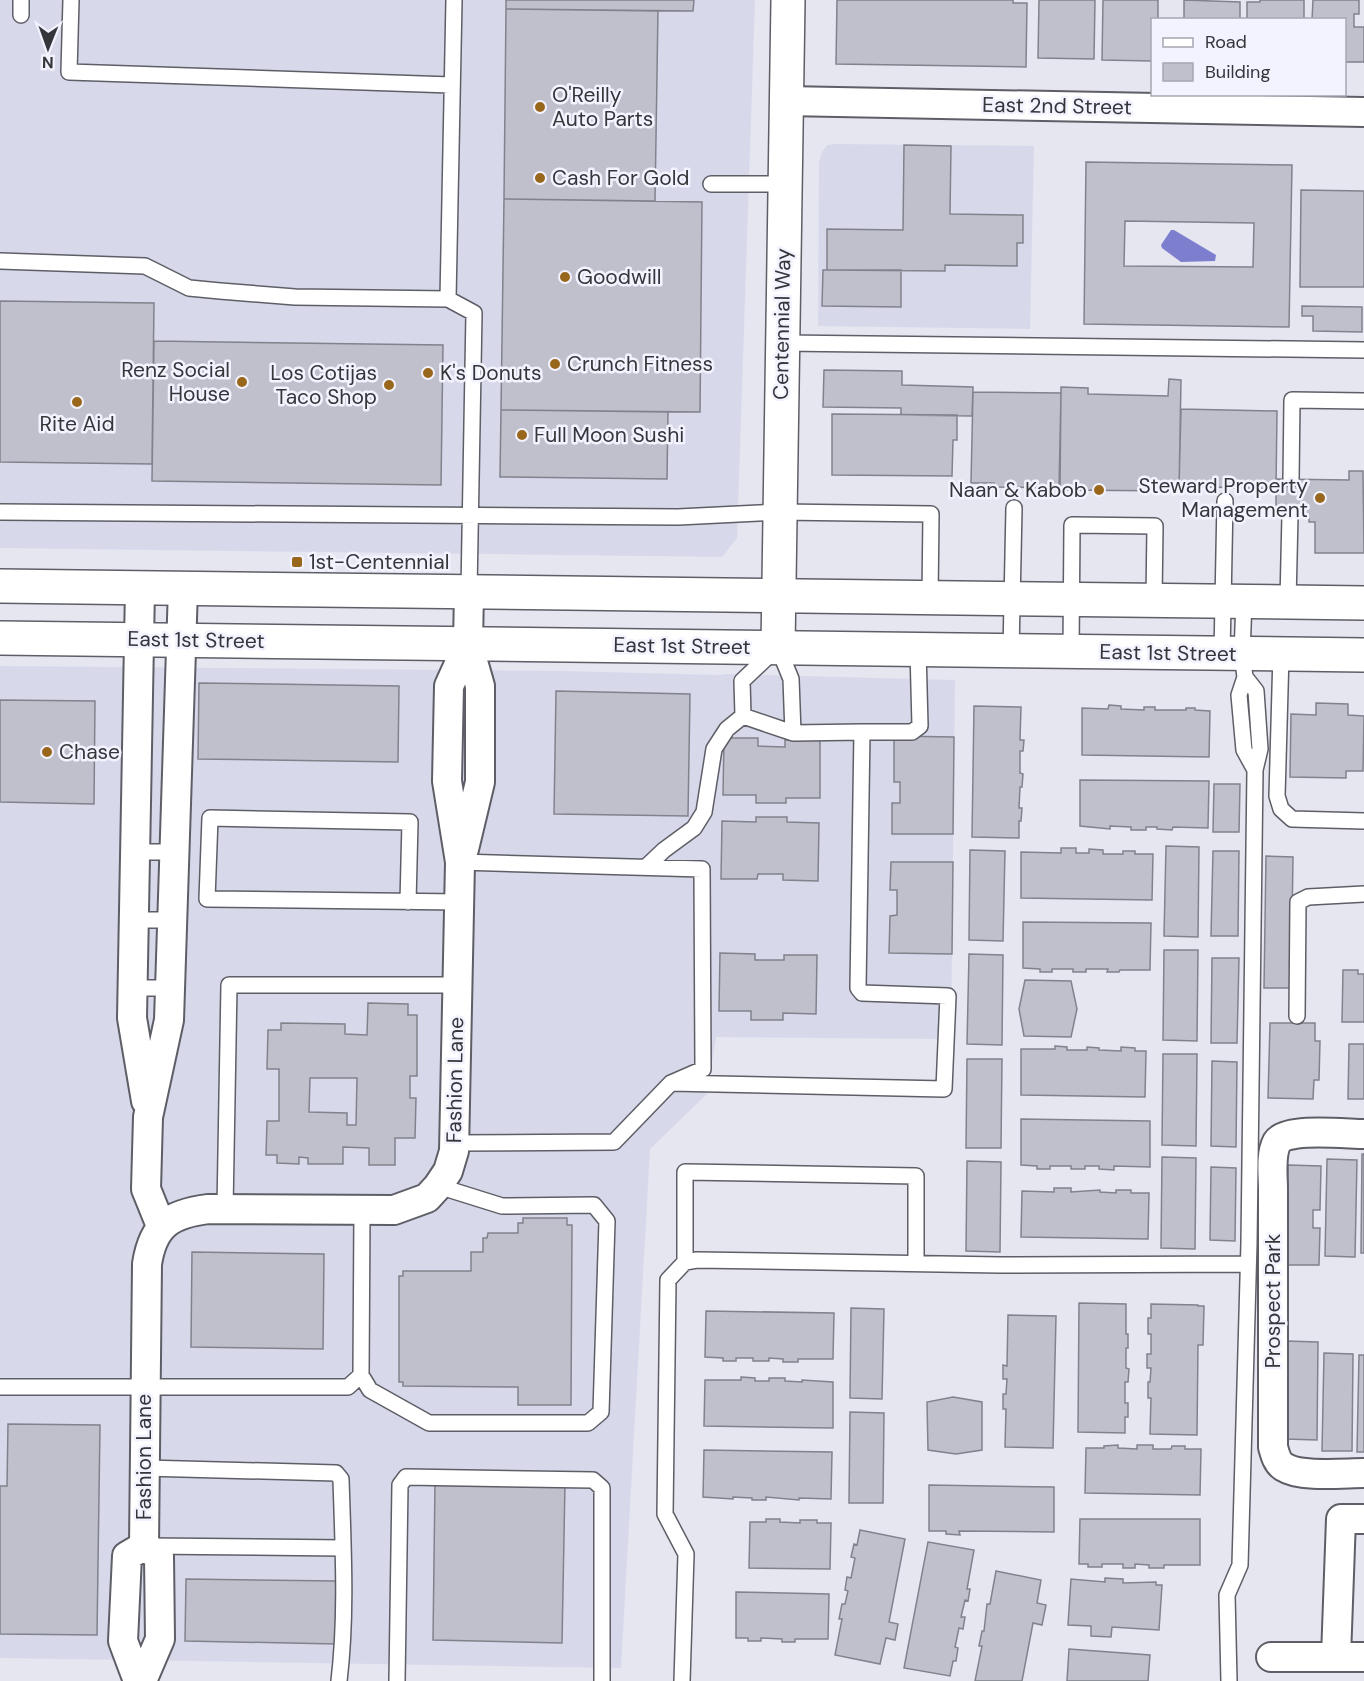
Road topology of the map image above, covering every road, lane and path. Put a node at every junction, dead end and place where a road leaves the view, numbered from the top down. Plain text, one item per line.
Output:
1 (71, 0) edge
2 (454, 0) edge
3 (788, 0) edge
4 (451, 85) junction
5 (786, 101) junction
6 (1364, 112) edge
7 (711, 184) dead end
8 (784, 184) junction
9 (0, 261) edge
10 (448, 299) junction
11 (782, 343) junction
12 (1364, 350) edge
13 (1364, 401) edge
14 (1291, 479) dead end
15 (1226, 501) dead end
16 (1014, 508) dead end
17 (0, 512) edge
18 (780, 512) junction
19 (469, 515) junction
20 (1290, 515) dead end
21 (0, 586) edge
22 (140, 588) junction
23 (183, 588) junction
24 (469, 591) junction
25 (779, 594) junction
26 (930, 597) junction
27 (1012, 598) junction
28 (1070, 598) junction
29 (1154, 599) junction
30 (1234, 600) junction
31 (1288, 601) junction
32 (1364, 603) edge
33 (0, 638) edge
34 (139, 640) junction
35 (180, 640) junction
36 (468, 644) junction
37 (778, 648) junction
38 (918, 650) junction
39 (1011, 651) junction
40 (1071, 651) junction
41 (1281, 654) junction
42 (1364, 655) edge
43 (1236, 661) junction
44 (743, 716) junction
45 (862, 732) junction
46 (793, 733) junction
47 (1364, 821) edge
48 (135, 852) junction
49 (173, 852) junction
50 (460, 862) junction
51 (646, 867) junction
52 (1364, 894) edge
53 (408, 902) junction
54 (460, 902) junction
55 (134, 920) junction
56 (172, 920) junction
57 (457, 986) junction
58 (133, 988) junction
59 (170, 988) junction
60 (1298, 1016) dead end
61 (671, 1083) junction
62 (148, 1118) junction
63 (1364, 1134) edge
64 (454, 1143) junction
65 (438, 1186) junction
66 (225, 1209) junction
67 (362, 1211) junction
68 (161, 1226) junction
69 (685, 1262) junction
70 (916, 1264) junction
71 (1247, 1264) junction
72 (361, 1375) junction
73 (0, 1387) edge
74 (145, 1388) junction
75 (145, 1468) junction
76 (1364, 1473) edge
77 (1364, 1519) edge
78 (144, 1546) junction
79 (343, 1548) junction
80 (1271, 1657) dead end
81 (1350, 1657) edge
82 (138, 1681) edge
83 (142, 1681) edge
84 (339, 1681) edge
85 (397, 1681) edge
86 (602, 1681) edge
87 (682, 1681) edge
88 (1229, 1681) edge

1 - 4 lane
2 - 4 lane
3 - 5 main road, Centennial Way
4 - 10 lane
5 - 6 street, East 2nd Street
5 - 8 main road, Centennial Way
7 - 8 lane
8 - 11 main road, Centennial Way
9 - 10 lane
10 - 19 lane
11 - 12 lane
11 - 18 main road, Centennial Way
13 - 14 lane
15 - 30 lane
16 - 27 lane
17 - 19 lane
18 - 19 lane
18 - 25 main road, Centennial Way
18 - 26 lane
19 - 24 lane
20 - 31 lane
21 - 22 main road
22 - 23 main road
22 - 34 street
23 - 24 main road
23 - 35 street
24 - 25 main road
24 - 36 street, Fashion Lane
25 - 26 main road
25 - 37 main road, Centennial Way
26 - 27 main road
27 - 28 main road
27 - 39 lane
28 - 29 main road
28 - 29 lane
28 - 40 lane
29 - 30 main road
30 - 31 main road
30 - 43 lane
31 - 32 main road
33 - 34 main road, East 1st Street
34 - 35 main road, East 1st Street
34 - 48 street
35 - 36 main road, East 1st Street
35 - 49 street
36 - 37 main road, East 1st Street
36 - 50 street, Fashion Lane
37 - 38 main road, East 1st Street
37 - 44 lane
37 - 46 lane
38 - 39 main road, East 1st Street
38 - 45 lane
39 - 40 main road, East 1st Street
40 - 43 main road, East 1st Street
41 - 42 main road, East 1st Street
41 - 43 main road, East 1st Street
41 - 47 lane
43 - 71 lane
44 - 46 lane
44 - 51 lane
45 - 46 lane
45 - 61 lane
48 - 49 lane
48 - 55 street
49 - 56 street
50 - 51 lane
50 - 54 street, Fashion Lane
51 - 61 lane
52 - 60 lane
53 - 53 lane
53 - 54 lane
54 - 57 street, Fashion Lane
55 - 56 lane
55 - 58 street
56 - 59 street
57 - 64 street, Fashion Lane
57 - 66 lane
58 - 59 lane
58 - 62 street
59 - 62 street
61 - 64 lane
62 - 68 street
63 - 76 street, Prospect Park
64 - 65 street, Fashion Lane
65 - 67 street, Fashion Lane
65 - 72 lane
66 - 67 street, Fashion Lane
66 - 68 street, Fashion Lane
67 - 72 lane
68 - 74 street, Fashion Lane
69 - 70 lane
69 - 70 lane
69 - 87 lane
70 - 71 lane
71 - 88 lane
72 - 74 lane
73 - 74 lane
74 - 75 street, Fashion Lane
75 - 78 street, Fashion Lane
75 - 79 lane
77 - 81 street
78 - 79 lane
78 - 82 street, Fashion Lane
78 - 83 street, Fashion Lane
79 - 84 lane
80 - 81 street
85 - 86 lane

